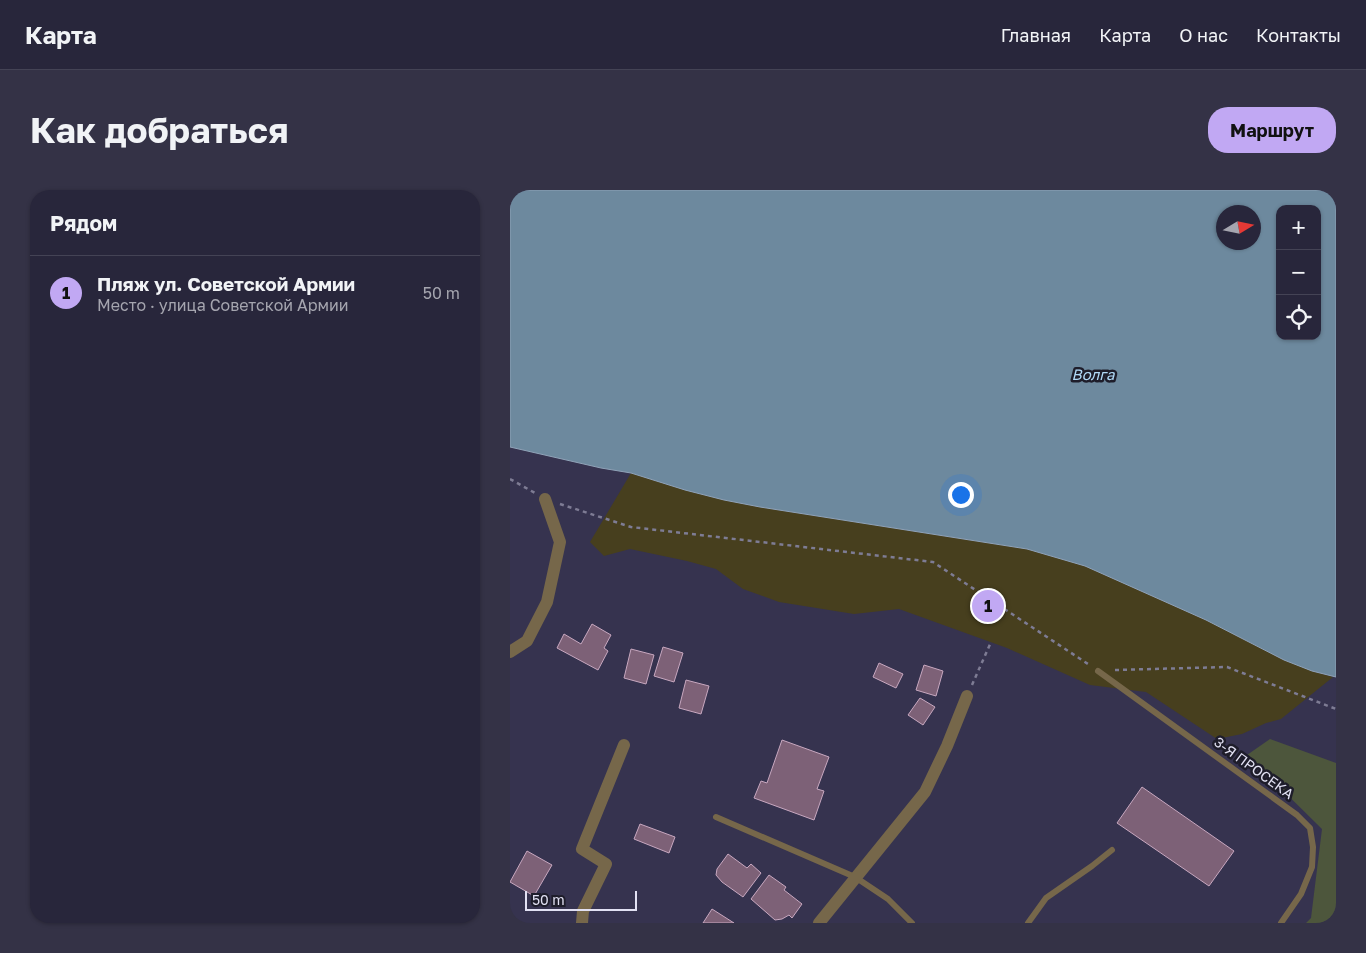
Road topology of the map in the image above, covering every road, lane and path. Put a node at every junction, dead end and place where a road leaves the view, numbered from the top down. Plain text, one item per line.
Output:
1 (510, 479) edge
2 (545, 499) junction
3 (991, 642) dead end
4 (510, 652) edge
5 (1098, 671) junction
6 (967, 696) joint
7 (1336, 709) edge
8 (624, 745) dead end
9 (716, 817) dead end
10 (1112, 850) dead end
11 (855, 877) junction
12 (582, 923) edge
13 (819, 923) edge
14 (912, 923) edge
15 (1028, 923) edge
16 (1281, 923) edge

1 - 2 path
2 - 4 street
2 - 5 path
3 - 6 path
5 - 7 path
5 - 16 lane, 3-Я ПРОСЕКА
6 - 11 street
8 - 12 street
9 - 11 lane
10 - 15 lane
11 - 13 street
11 - 14 lane

